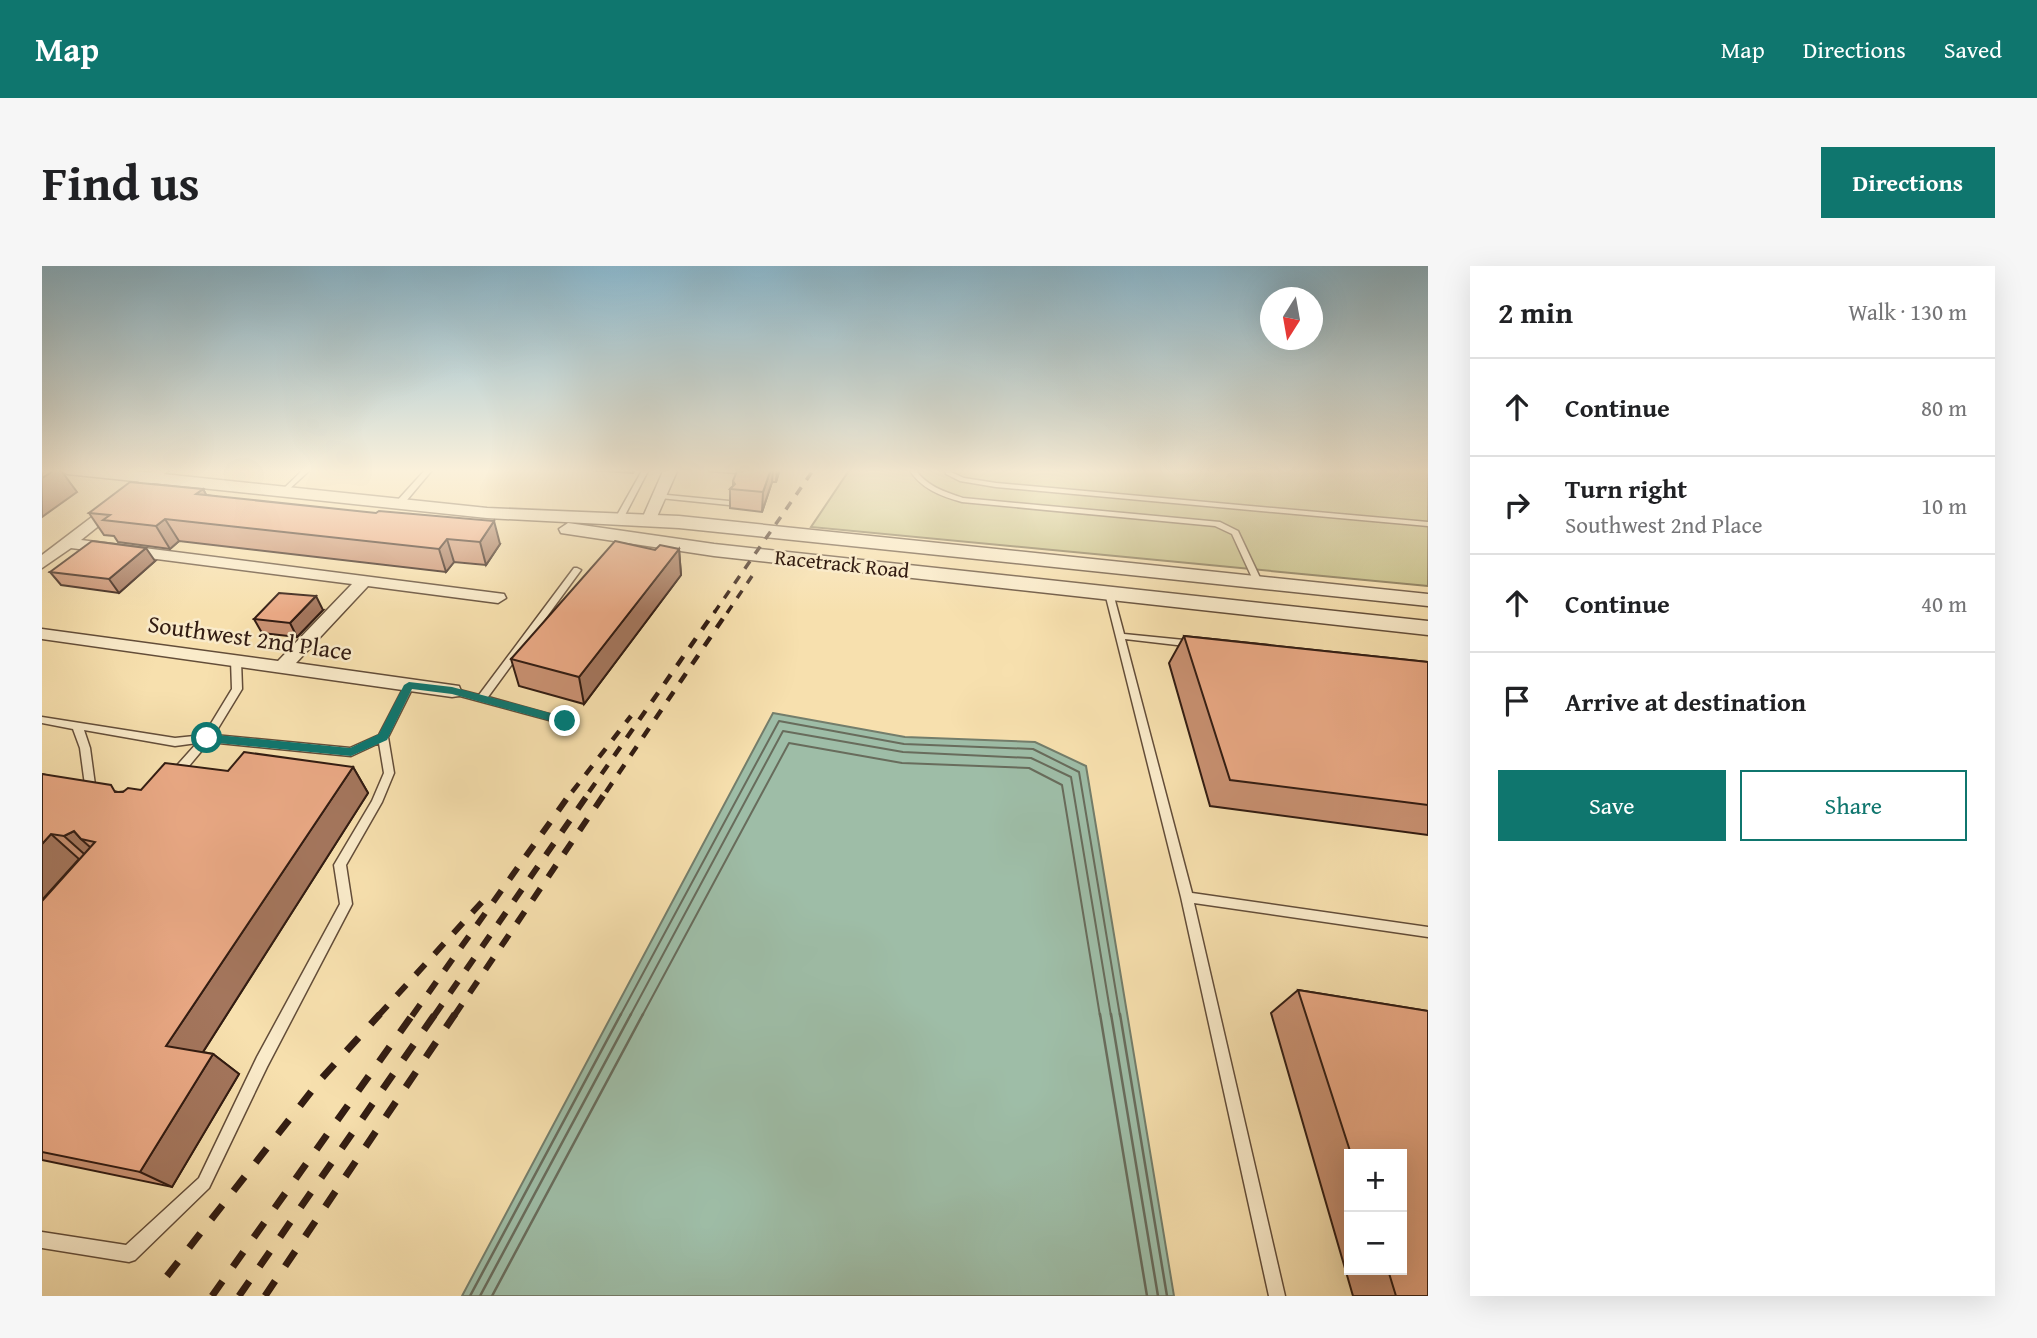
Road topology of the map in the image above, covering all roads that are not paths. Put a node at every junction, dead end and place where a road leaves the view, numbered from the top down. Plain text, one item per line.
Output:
1 (101, 517) edge
2 (509, 517) edge
3 (620, 517) edge
4 (1143, 517) edge
5 (1351, 517) edge
6 (649, 519) joint
7 (1428, 524) edge
8 (68, 543) junction
9 (42, 563) edge
10 (578, 570) dead end
11 (364, 582) junction
12 (1258, 582) junction
13 (1109, 593) junction
14 (498, 598) dead end
15 (1179, 600) junction
16 (1428, 600) edge
17 (1428, 628) edge
18 (42, 634) edge
19 (1120, 636) junction
20 (1208, 645) edge
21 (236, 660) junction
22 (282, 667) junction
23 (409, 685) junction
24 (452, 691) joint
25 (482, 698) junction
26 (42, 720) edge
27 (565, 721) dead end
28 (77, 725) junction
29 (383, 737) junction
30 (207, 738) junction
31 (170, 780) edge
32 (90, 785) edge
33 (1187, 897) junction
34 (1428, 932) edge
35 (42, 1240) edge
36 (1277, 1296) edge

1 - 8 street
2 - 13 street, Racetrack Road
3 - 6 street, Racetrack Road
4 - 12 lane
5 - 7 lane
6 - 12 street, Racetrack Road
8 - 9 street
8 - 11 street
10 - 25 lane
11 - 14 street
11 - 22 street
12 - 15 street
12 - 16 street, Racetrack Road
13 - 15 street, Racetrack Road
13 - 19 lane
15 - 17 street, Racetrack Road
18 - 21 street, Southwest 2nd Place
19 - 20 lane
19 - 33 lane
21 - 22 street, Southwest 2nd Place
21 - 30 lane
22 - 23 street, Southwest 2nd Place
23 - 24 street, Southwest 2nd Place
23 - 29 lane
24 - 25 lane
25 - 27 lane
26 - 28 lane
28 - 30 lane
28 - 32 lane
29 - 30 lane
29 - 35 lane
30 - 31 lane
33 - 34 lane
33 - 36 lane

